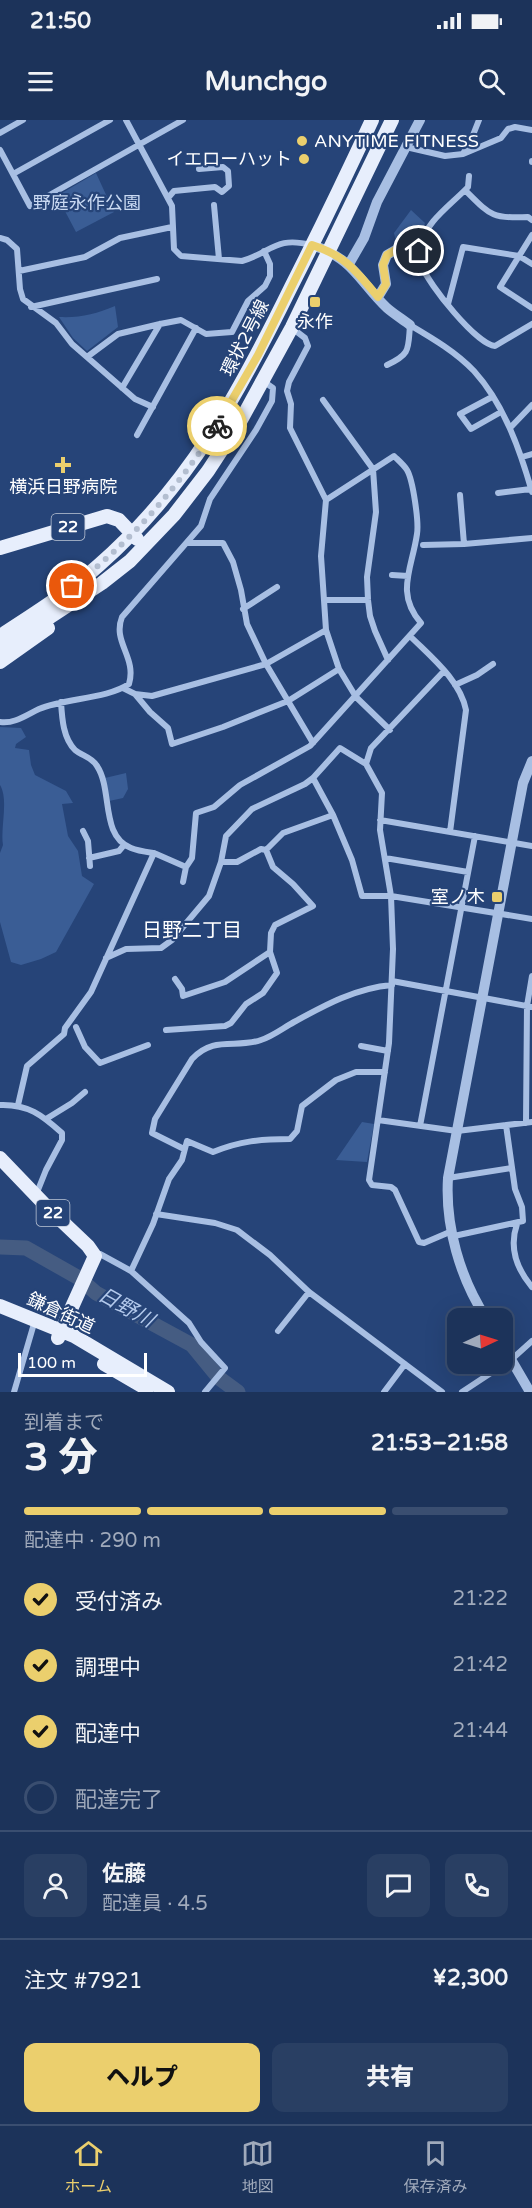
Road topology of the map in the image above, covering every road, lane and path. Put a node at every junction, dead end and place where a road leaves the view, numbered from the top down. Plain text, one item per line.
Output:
1 (23, 120) edge
2 (126, 120) edge
3 (183, 120) edge
4 (372, 120) edge
5 (392, 120) edge
6 (420, 120) edge
7 (479, 120) edge
8 (104, 121) edge
9 (532, 130) edge
10 (0, 133) edge
11 (139, 144) junction
12 (406, 147) junction
13 (0, 150) edge
14 (463, 154) junction
15 (200, 169) dead end
16 (13, 174) junction
17 (469, 176) dead end
18 (465, 190) junction
19 (168, 198) junction
20 (214, 205) dead end
21 (532, 220) edge
22 (172, 227) junction
23 (532, 235) edge
24 (0, 238) edge
25 (312, 245) junction
26 (264, 250) junction
27 (419, 251) junction
28 (329, 252) junction
29 (519, 256) junction
30 (219, 259) junction
31 (349, 264) junction
32 (532, 264) edge
33 (19, 271) junction
34 (157, 279) dead end
35 (378, 297) junction
36 (448, 304) junction
37 (31, 307) junction
38 (532, 308) edge
39 (160, 324) junction
40 (532, 324) edge
41 (410, 325) junction
42 (292, 327) junction
43 (196, 328) junction
44 (87, 357) junction
45 (387, 365) dead end
46 (263, 381) junction
47 (122, 388) junction
48 (492, 397) junction
49 (323, 400) dead end
50 (532, 405) edge
51 (153, 407) junction
52 (501, 412) junction
53 (510, 428) junction
54 (137, 435) dead end
55 (532, 454) edge
56 (522, 457) junction
57 (373, 469) junction
58 (532, 490) edge
59 (498, 493) dead end
60 (460, 495) dead end
61 (326, 500) junction
62 (131, 533) junction
63 (532, 538) edge
64 (187, 543) junction
65 (464, 544) junction
66 (423, 545) dead end
67 (145, 547) junction
68 (0, 548) edge
69 (392, 575) dead end
70 (408, 576) junction
71 (102, 583) junction
72 (277, 588) dead end
73 (56, 597) junction
74 (324, 600) junction
75 (368, 600) junction
76 (243, 609) junction
77 (0, 627) edge
78 (326, 630) junction
79 (0, 636) edge
80 (410, 636) junction
81 (0, 650) edge
82 (388, 660) junction
83 (0, 662) edge
84 (266, 663) junction
85 (493, 664) dead end
86 (339, 669) junction
87 (444, 671) junction
88 (455, 686) junction
89 (123, 688) junction
90 (135, 694) junction
91 (356, 697) junction
92 (288, 701) junction
93 (61, 702) junction
94 (0, 722) edge
95 (390, 730) junction
96 (313, 743) junction
97 (532, 761) edge
98 (366, 764) junction
99 (313, 778) junction
100 (333, 815) junction
101 (380, 820) junction
102 (83, 831) dead end
103 (450, 832) junction
104 (475, 836) junction
105 (512, 842) junction
106 (124, 845) junction
107 (532, 846) edge
108 (266, 850) junction
109 (154, 853) junction
110 (89, 858) junction
111 (385, 858) junction
112 (221, 862) junction
113 (90, 866) dead end
114 (186, 867) junction
115 (468, 872) junction
116 (183, 882) dead end
117 (391, 896) junction
118 (461, 907) junction
119 (500, 914) junction
120 (532, 919) edge
121 (270, 952) junction
122 (106, 958) junction
123 (532, 976) edge
124 (175, 980) dead end
125 (392, 983) junction
126 (446, 992) junction
127 (483, 998) junction
128 (529, 1006) edge
129 (76, 1028) dead end
130 (166, 1030) dead end
131 (147, 1045) dead end
132 (361, 1046) dead end
133 (388, 1051) junction
134 (385, 1072) junction
135 (85, 1092) dead end
136 (0, 1105) edge
137 (18, 1105) junction
138 (46, 1119) junction
139 (378, 1120) junction
140 (529, 1122) edge
141 (506, 1125) junction
142 (420, 1126) junction
143 (457, 1131) junction
144 (184, 1149) junction
145 (0, 1158) edge
146 (512, 1168) junction
147 (448, 1178) junction
148 (36, 1196) junction
149 (156, 1214) junction
150 (518, 1224) junction
151 (453, 1233) junction
152 (96, 1256) junction
153 (131, 1271) junction
154 (532, 1287) edge
155 (309, 1292) junction
156 (0, 1306) edge
157 (479, 1308) edge
158 (0, 1314) edge
159 (33, 1327) junction
160 (278, 1331) dead end
161 (60, 1334) junction
162 (532, 1341) edge
163 (513, 1358) edge
164 (513, 1361) edge
165 (405, 1364) junction
166 (489, 1374) edge
167 (14, 1392) edge
168 (151, 1392) edge
169 (168, 1392) edge
170 (205, 1392) edge
171 (384, 1392) edge
172 (442, 1392) edge
173 (462, 1392) edge
174 (530, 1392) edge

1 - 10 street
2 - 11 street
3 - 11 street
4 - 25 main road, 環状2号線
5 - 28 main road, 環状2号線
6 - 12 street
7 - 14 street
8 - 16 street
9 - 14 street
11 - 16 street
11 - 19 street
12 - 14 street
12 - 31 street
13 - 16 street
15 - 19 street
17 - 18 street
18 - 21 street
18 - 27 street
19 - 22 street
20 - 30 street
22 - 30 street
22 - 33 street
23 - 29 street
24 - 33 street
25 - 26 street
25 - 28 street
25 - 62 main road, 環状2号線
26 - 30 street
26 - 43 street
27 - 35 street
27 - 36 street
28 - 31 street
28 - 42 main road, 環状2号線
29 - 32 street
29 - 36 street
29 - 38 street
31 - 35 street
33 - 37 street
34 - 37 street
35 - 41 street
36 - 40 street
37 - 44 street
39 - 43 street
39 - 44 street
39 - 47 street
41 - 45 street
41 - 48 street
42 - 46 main road, 環状2号線
42 - 61 street
43 - 51 street
44 - 47 street
46 - 64 street
46 - 67 main road, 環状2号線
47 - 51 street
48 - 52 street
48 - 52 street
49 - 57 street
50 - 53 street
51 - 54 street
52 - 53 street
53 - 56 street
55 - 56 street
56 - 58 street
57 - 61 street
57 - 70 street
57 - 75 street
58 - 59 street
60 - 65 street
61 - 74 street
62 - 67 main road, 22
62 - 68 main road, 22
62 - 73 main road, 環状2号線
63 - 65 street
64 - 76 street
64 - 89 street
65 - 66 street
67 - 71 main road, 環状2号線
69 - 70 street
70 - 80 street
71 - 81 main road, 環状2号線
71 - 83 main road
72 - 76 street
73 - 77 main road
73 - 79 main road, 環状2号線
74 - 75 street
74 - 78 street
75 - 82 street
76 - 84 street
78 - 84 street
78 - 86 street
80 - 82 street
80 - 87 street
82 - 91 street
84 - 90 street
84 - 92 street
85 - 88 street
86 - 91 street
86 - 92 street
87 - 88 street
87 - 95 street
88 - 103 street
89 - 90 street
89 - 93 street
90 - 92 street
91 - 95 street
91 - 96 street
92 - 96 street
93 - 94 street
93 - 106 street
95 - 98 street
96 - 114 street
97 - 105 street
98 - 99 street
98 - 101 street
99 - 100 street
99 - 112 street
100 - 108 street
100 - 117 street
101 - 103 street
101 - 111 street
102 - 110 street
103 - 104 street
104 - 105 street
104 - 115 street
105 - 107 street
105 - 119 street
106 - 109 street
106 - 110 street
108 - 112 street
108 - 121 street
109 - 114 street
109 - 122 street
110 - 113 street
111 - 115 street
111 - 117 street
112 - 122 street
114 - 116 street
115 - 118 street
117 - 118 street
117 - 125 street
118 - 119 street
118 - 126 street
119 - 120 street
119 - 127 street
121 - 124 street
121 - 130 street
122 - 137 street
123 - 128 street
125 - 126 street
125 - 133 street
125 - 144 street
126 - 127 street
126 - 142 street
127 - 128 street
127 - 143 street
128 - 140 street
129 - 131 street
132 - 133 street
133 - 134 street
134 - 139 street
134 - 144 street
135 - 138 street
136 - 137 street
137 - 138 street
138 - 148 street
139 - 142 street
139 - 151 street
140 - 141 street
141 - 143 street
141 - 146 street
142 - 143 street
143 - 147 street
144 - 149 street
145 - 148 main road, 22
146 - 147 street
146 - 150 street
147 - 151 street
148 - 152 main road, 22
149 - 153 street
149 - 155 street
150 - 151 street
150 - 154 street
151 - 157 street
152 - 153 street
152 - 161 main road
153 - 170 street
155 - 160 street
155 - 165 street
156 - 161 main road, 鎌倉街道
158 - 159 main road, 鎌倉街道
159 - 161 main road, 鎌倉街道
159 - 167 street
161 - 168 main road, 鎌倉街道
161 - 169 main road, 鎌倉街道
162 - 163 street
164 - 174 street
165 - 171 street
165 - 172 street
166 - 173 street

